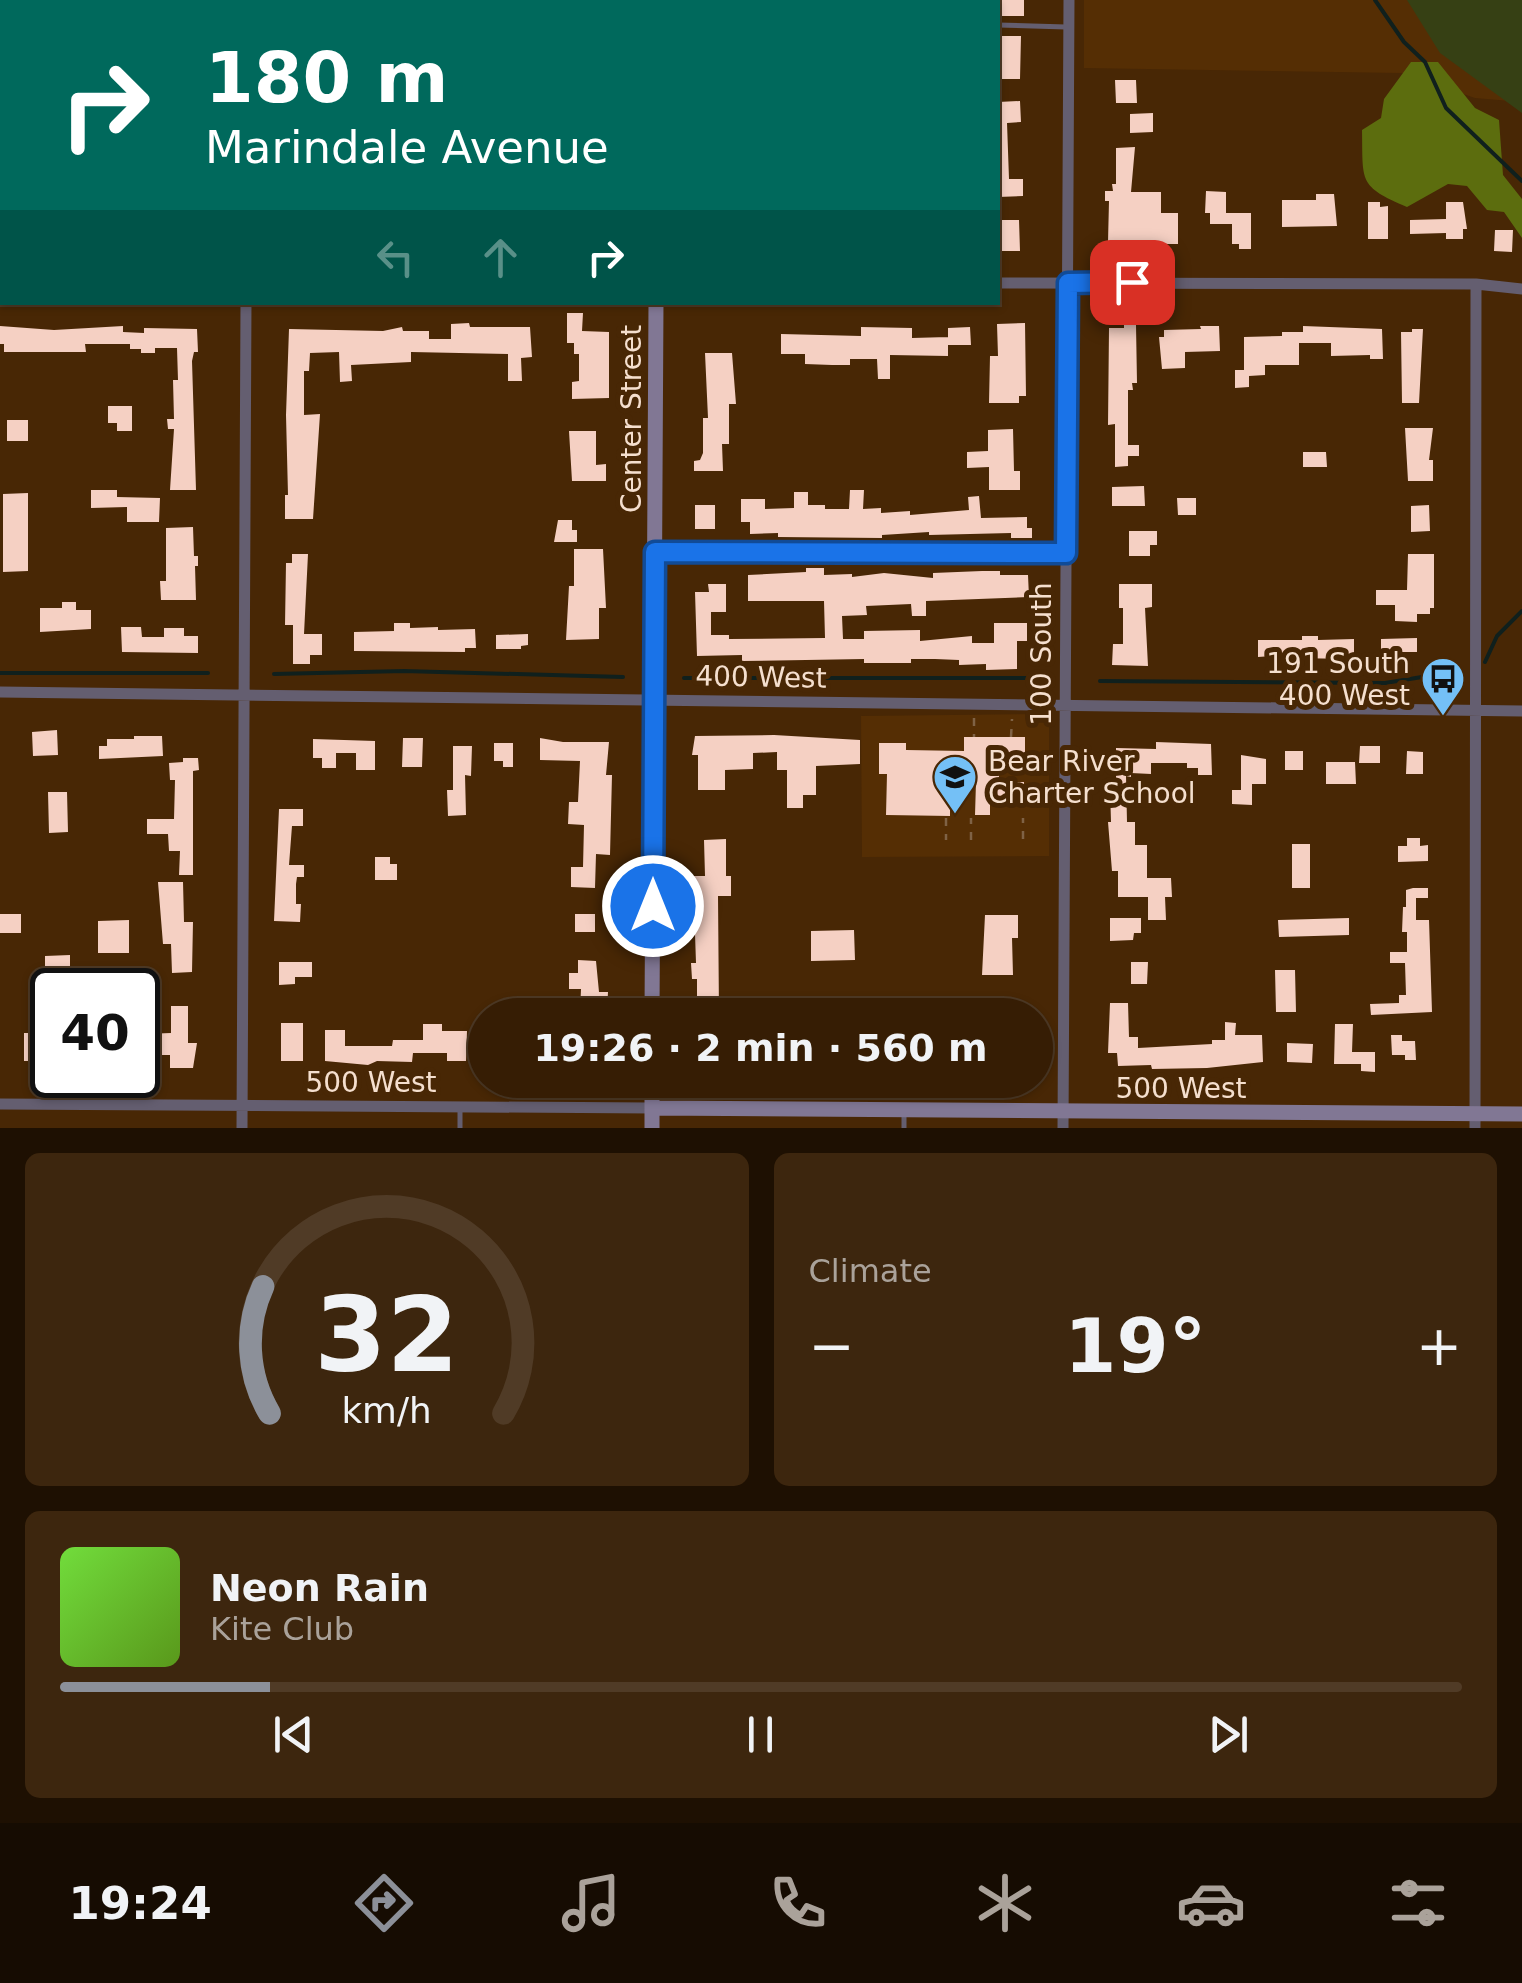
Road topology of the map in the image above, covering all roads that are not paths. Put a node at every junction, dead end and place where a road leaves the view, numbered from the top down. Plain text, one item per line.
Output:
1 (1069, 0) edge
2 (1000, 25) edge
3 (1069, 26) junction
4 (1000, 283) edge
5 (1068, 283) junction
6 (1476, 284) junction
7 (1522, 289) edge
8 (246, 305) edge
9 (656, 305) edge
10 (655, 552) junction
11 (1066, 553) junction
12 (0, 692) edge
13 (244, 695) junction
14 (654, 700) junction
15 (1066, 705) junction
16 (1476, 710) junction
17 (1522, 711) edge
18 (652, 998) edge
19 (652, 1098) edge
20 (0, 1104) edge
21 (242, 1106) junction
22 (460, 1107) junction
23 (652, 1108) junction
24 (904, 1110) junction
25 (1522, 1114) edge
26 (1064, 1120) edge
27 (1475, 1121) edge
28 (242, 1128) edge
29 (460, 1128) edge
30 (652, 1128) edge
31 (904, 1128) edge

1 - 3 street, 100 South
2 - 3 lane
3 - 5 street, 100 South
4 - 5 street
5 - 6 street
5 - 11 street, 100 South
6 - 7 street
6 - 16 street
8 - 13 street
9 - 10 street, Center Street
10 - 11 street
10 - 14 street, Center Street
11 - 15 street, 100 South
12 - 13 street, 400 West
13 - 14 street, 400 West
13 - 21 street
14 - 15 street, 400 West
14 - 18 street, Center Street
15 - 16 street, 400 West
15 - 26 street, 100 South
16 - 17 street, 400 West
16 - 27 street
19 - 23 street
20 - 21 street, 500 West
21 - 22 street, 500 West
21 - 28 street
22 - 23 street, 500 West
22 - 29 lane
23 - 24 street, 500 West
23 - 30 street
24 - 26 street, 500 West
24 - 31 lane
25 - 27 street, 500 West
26 - 27 street, 500 West

